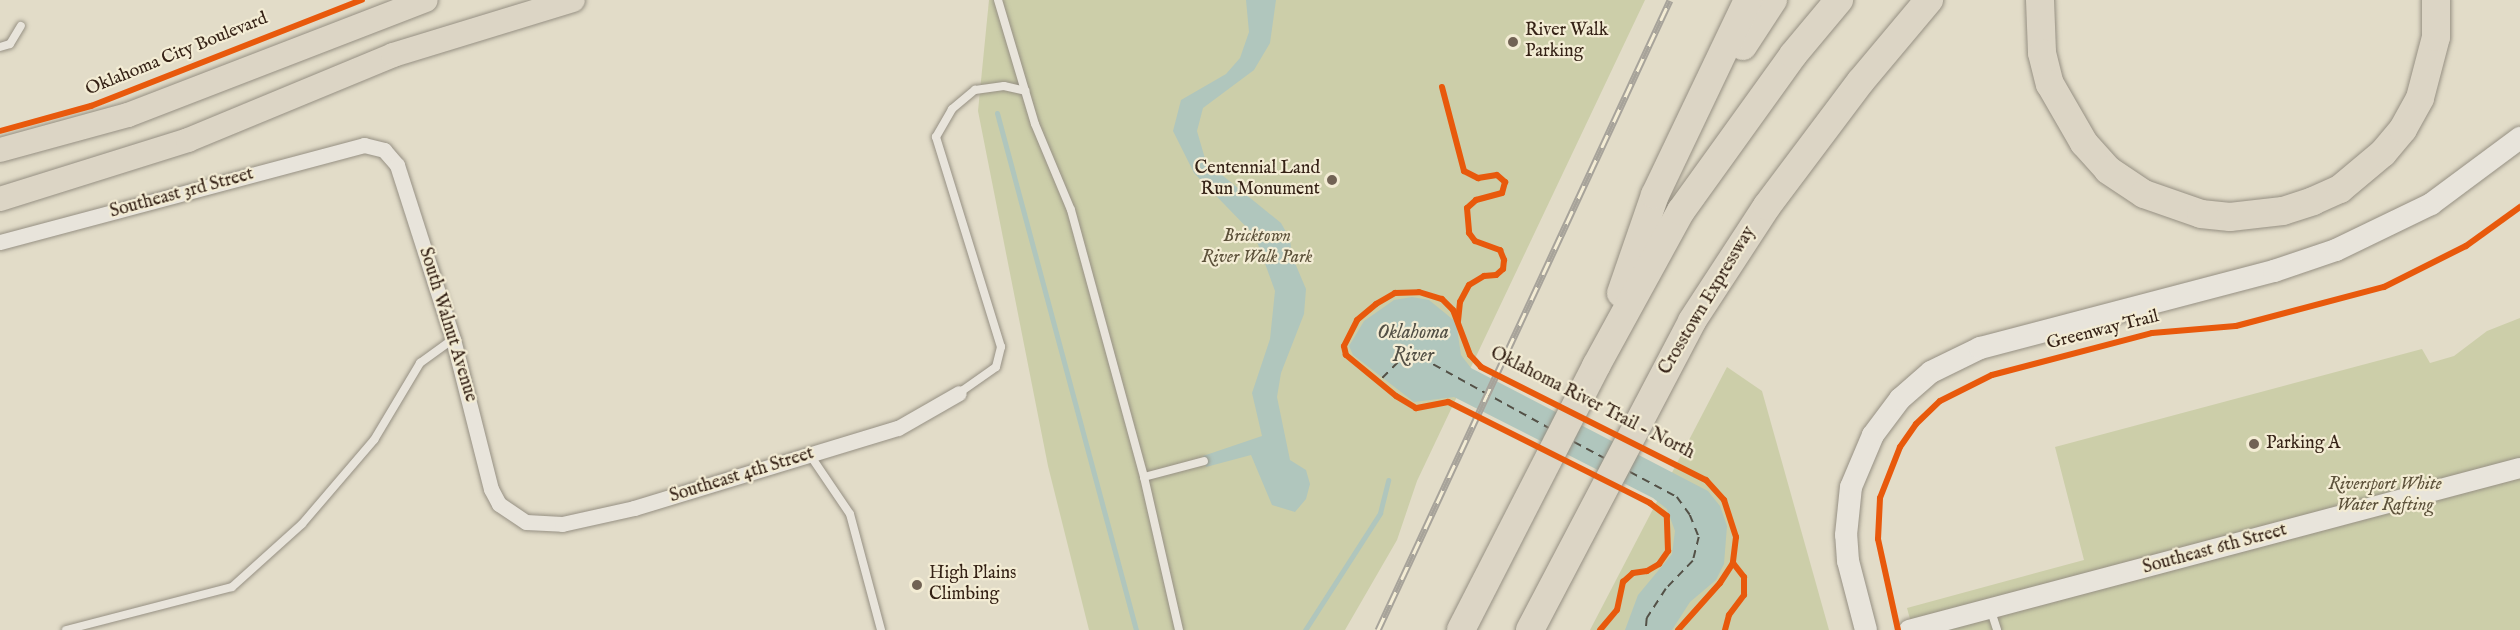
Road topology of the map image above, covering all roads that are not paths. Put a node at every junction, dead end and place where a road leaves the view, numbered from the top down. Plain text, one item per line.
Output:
1 (426, 0) edge
2 (573, 0) edge
3 (998, 0) edge
4 (1748, 0) edge
5 (1773, 0) edge
6 (1839, 0) edge
7 (1929, 0) edge
8 (2040, 0) edge
9 (2436, 0) edge
10 (21, 26) dead end
11 (0, 47) edge
12 (1025, 91) junction
13 (2520, 138) edge
14 (364, 145) joint
15 (0, 150) edge
16 (1655, 195) junction
17 (0, 199) edge
18 (0, 242) edge
19 (453, 339) junction
20 (1596, 366) junction
21 (959, 393) joint
22 (810, 455) junction
23 (1204, 461) dead end
24 (2520, 468) edge
25 (1144, 477) junction
26 (516, 517) joint
27 (1990, 608) junction
28 (1940, 626) edge
29 (66, 630) edge
30 (881, 630) edge
31 (1179, 630) edge
32 (1461, 630) edge
33 (1530, 630) edge
34 (1866, 630) edge
35 (1909, 630) edge
36 (1997, 630) edge

1 - 15 main road, Oklahoma City Boulevard
2 - 17 main road
3 - 12 lane
4 - 16 highway
5 - 16 highway
6 - 20 highway
7 - 33 highway, Crosstown Expressway
8 - 9 highway
10 - 11 lane
12 - 21 lane
12 - 25 lane
13 - 34 main road
14 - 18 street, Southeast 3rd Street
14 - 19 street, South Walnut Avenue
16 - 20 highway
19 - 26 street, South Walnut Avenue
19 - 29 lane
20 - 32 highway
21 - 22 street, Southeast 4th Street
22 - 26 street, Southeast 4th Street
22 - 30 lane
23 - 25 lane
24 - 27 street, Southeast 6th Street
25 - 31 lane
27 - 28 street, Southeast 6th Street
27 - 36 lane
28 - 35 street, Southeast 6th Street

